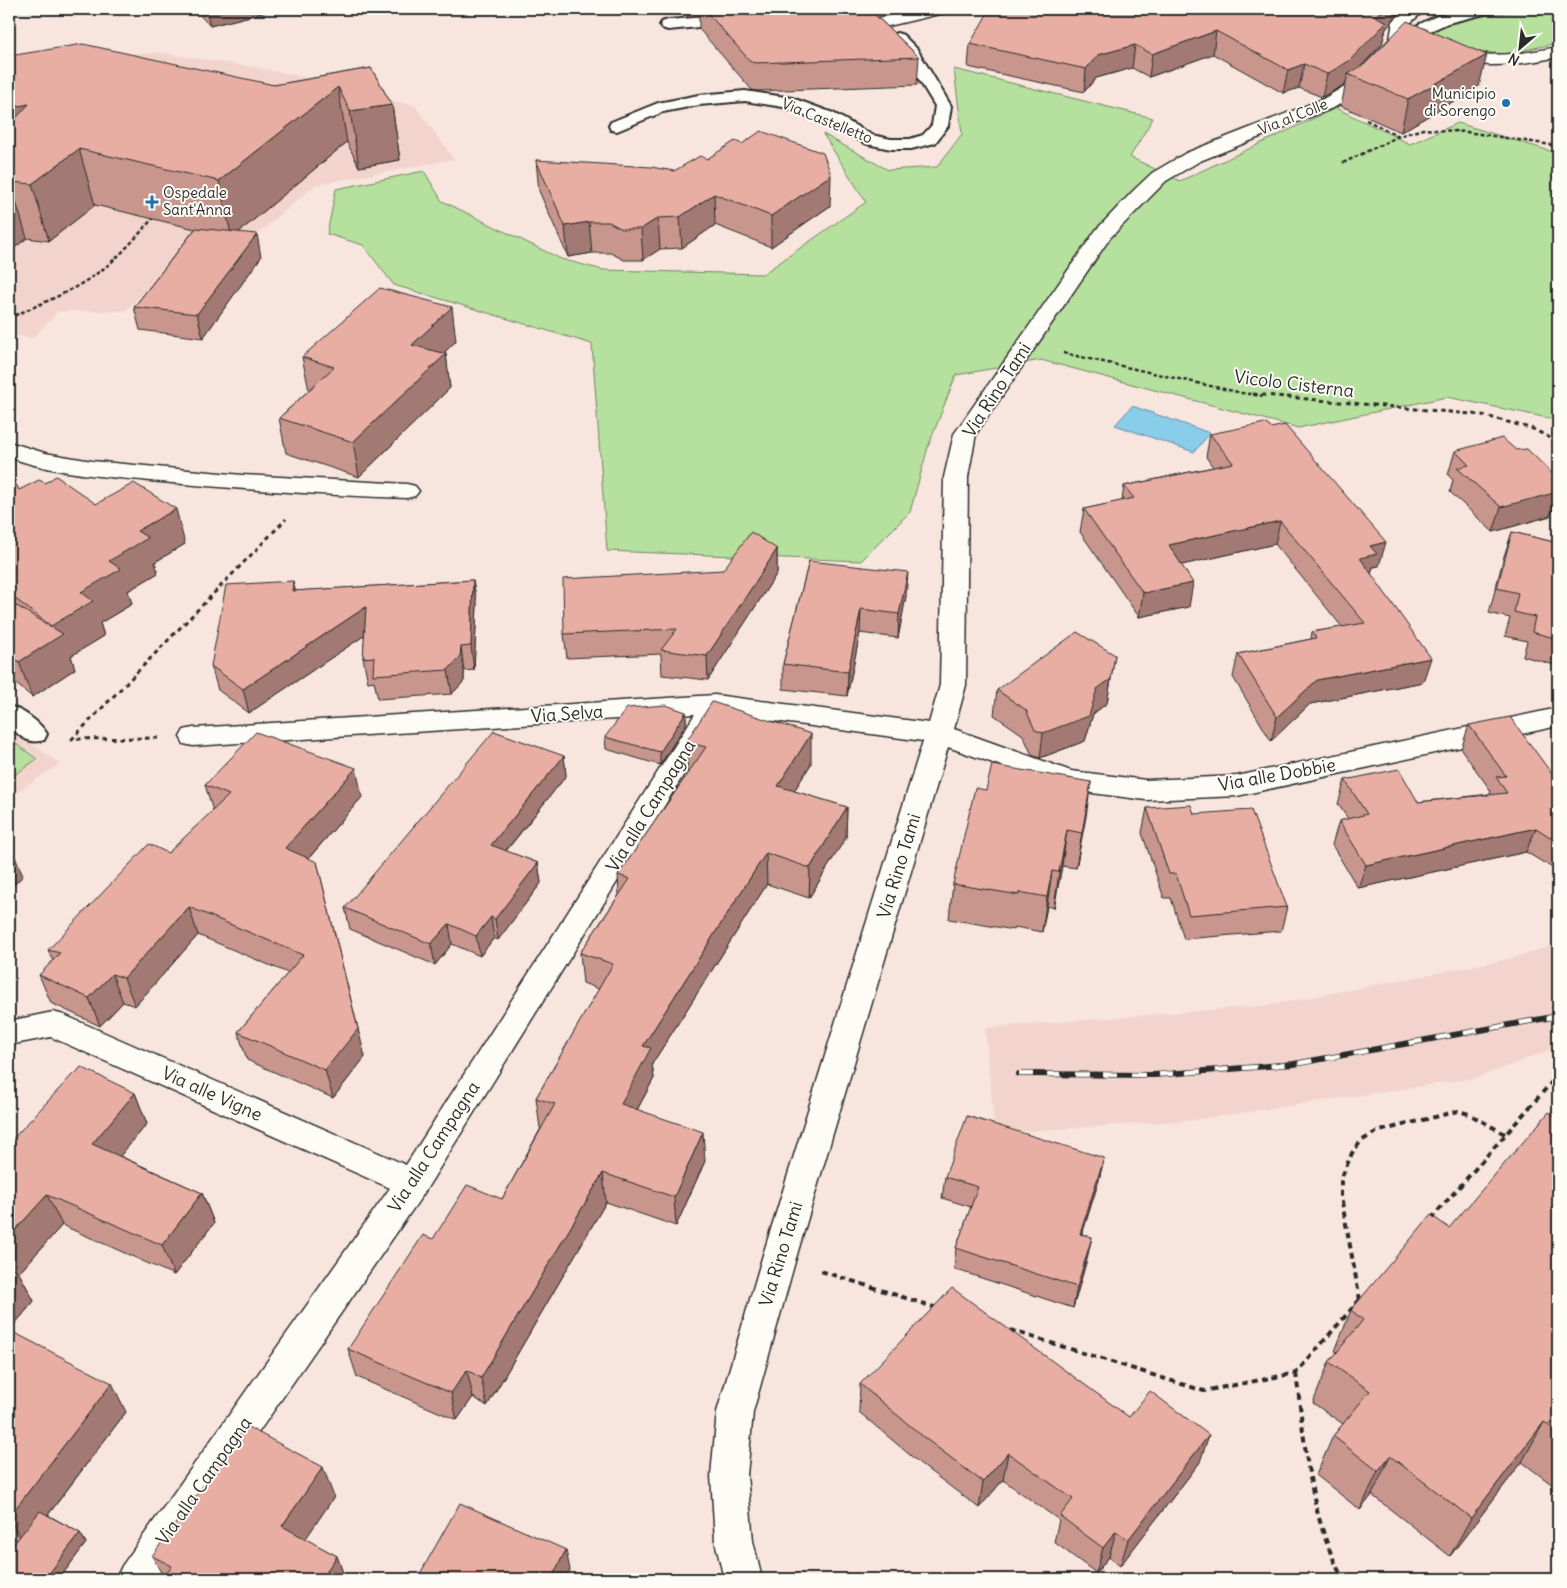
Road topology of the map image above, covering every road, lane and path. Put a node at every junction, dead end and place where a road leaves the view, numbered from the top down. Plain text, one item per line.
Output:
1 (938, 9) edge
2 (1417, 9) edge
3 (1488, 9) edge
4 (745, 19) edge
5 (862, 22) edge
6 (880, 22) junction
7 (668, 25) dead end
8 (1398, 40) junction
9 (1558, 52) edge
10 (617, 126) dead end
11 (1558, 146) edge
12 (1344, 163) dead end
13 (1140, 194) joint
14 (154, 216) edge
15 (9, 318) edge
16 (1026, 345) junction
17 (1558, 442) edge
18 (9, 449) edge
19 (408, 491) dead end
20 (280, 514) dead end
21 (715, 704) junction
22 (9, 714) edge
23 (1558, 716) edge
24 (35, 734) dead end
25 (939, 734) junction
26 (194, 737) joint
27 (9, 1033) edge
28 (1558, 1076) edge
29 (1505, 1134) junction
30 (412, 1183) junction
31 (1429, 1221) edge
32 (780, 1258) junction
33 (1366, 1293) edge
34 (1360, 1300) junction
35 (940, 1308) edge
36 (1006, 1329) edge
37 (1296, 1374) junction
38 (135, 1579) edge
39 (742, 1579) edge
40 (1344, 1579) edge

1 - 6 street
2 - 8 street, Via al Colle
3 - 8 lane
4 - 7 lane
5 - 6 lane
6 - 10 lane, Via Castelletto
8 - 9 street
8 - 13 street, Via al Colle
11 - 12 path
13 - 16 street, Via Rino Tami
14 - 15 path
16 - 17 path, Vicolo Cisterna
16 - 25 street, Via Rino Tami
18 - 19 street
20 - 26 path
21 - 25 street, Via Selva
21 - 26 street, Via Selva
21 - 30 street, Via alla Campagna
22 - 24 lane
23 - 25 street, Via alle Dobbie
25 - 32 street, Via Rino Tami
27 - 30 street, Via alle Vigne
28 - 29 path
29 - 31 path
29 - 34 path
30 - 38 street, Via alla Campagna
32 - 35 path
32 - 39 street, Via Rino Tami
33 - 34 path
34 - 37 path
36 - 37 path
37 - 40 path

